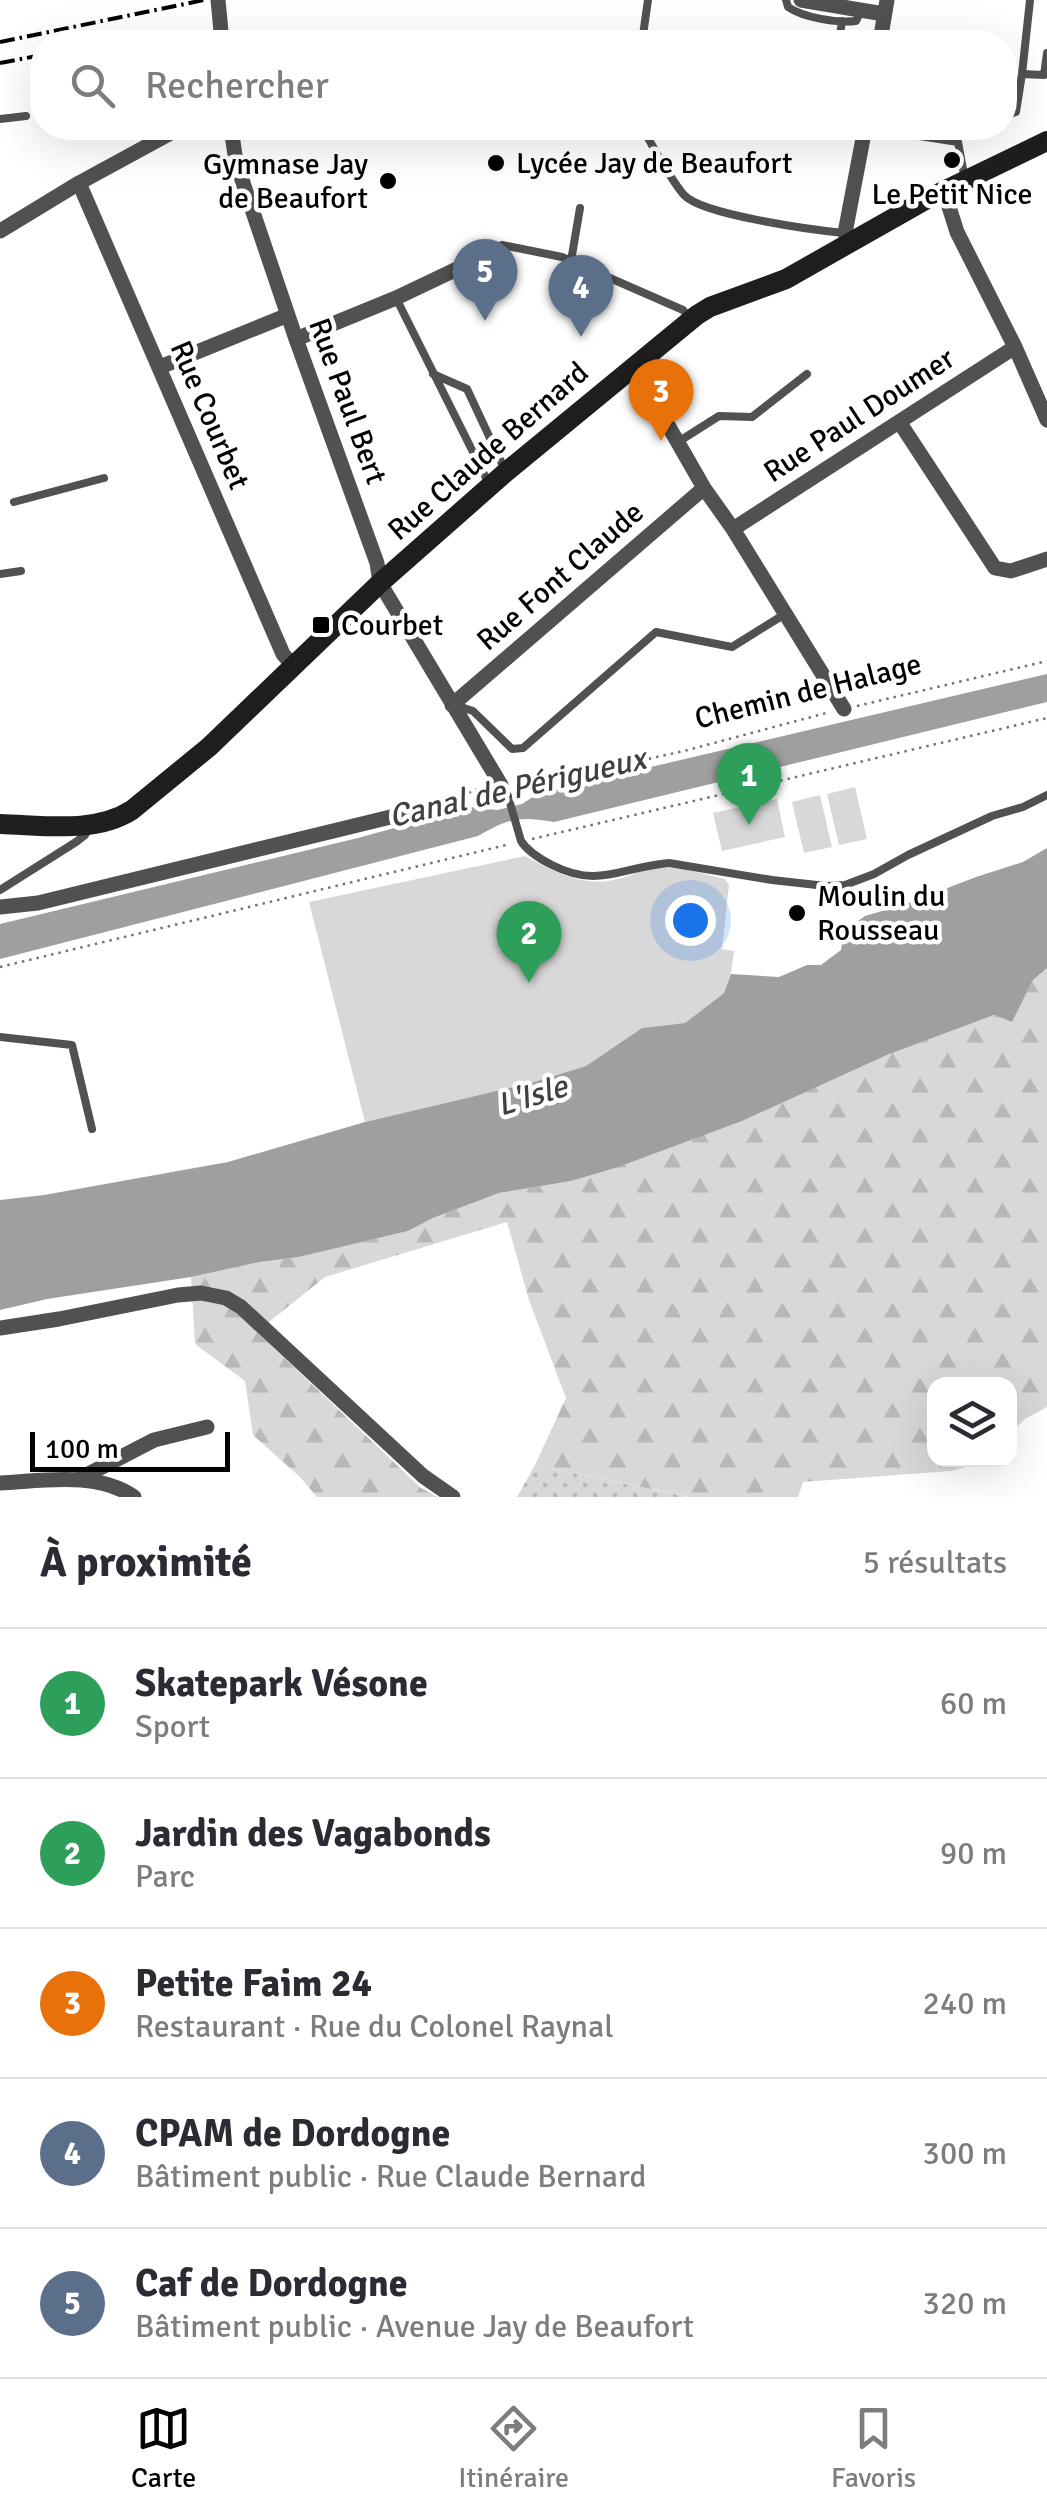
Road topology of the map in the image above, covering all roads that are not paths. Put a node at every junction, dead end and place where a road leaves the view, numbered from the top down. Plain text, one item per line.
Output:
1 (648, 0) edge
2 (786, 0) edge
3 (802, 0) edge
4 (1030, 0) edge
5 (886, 7) edge
6 (861, 10) junction
7 (842, 22) junction
8 (644, 30) edge
9 (840, 30) edge
10 (1047, 52) edge
11 (1022, 74) junction
12 (1017, 106) edge
13 (26, 116) dead end
14 (0, 119) edge
15 (158, 140) edge
16 (233, 140) edge
17 (650, 140) edge
18 (864, 140) edge
19 (945, 140) edge
20 (1046, 145) edge
21 (964, 180) junction
22 (79, 183) junction
23 (944, 191) junction
24 (580, 208) dead end
25 (0, 231) edge
26 (847, 238) junction
27 (571, 261) junction
28 (458, 268) joint
29 (396, 298) junction
30 (288, 315) junction
31 (691, 320) junction
32 (296, 339) junction
33 (1015, 347) junction
34 (634, 366) junction
35 (160, 368) junction
36 (433, 374) junction
37 (806, 374) dead end
38 (1047, 420) edge
39 (900, 423) junction
40 (677, 443) junction
41 (104, 478) dead end
42 (498, 479) junction
43 (704, 488) junction
44 (14, 502) dead end
45 (733, 529) junction
46 (1047, 559) edge
47 (22, 571) dead end
48 (0, 574) edge
49 (380, 583) junction
50 (785, 614) junction
51 (292, 666) junction
52 (452, 704) junction
53 (844, 709) road end
54 (505, 791) joint
55 (1047, 795) edge
56 (444, 804) road end
57 (0, 824) edge
58 (89, 825) junction
59 (0, 890) edge
60 (0, 907) edge
61 (0, 1037) edge
62 (92, 1130) dead end
63 (0, 1328) edge
64 (208, 1427) dead end
65 (77, 1480) junction
66 (0, 1482) edge
67 (134, 1497) edge
68 (453, 1497) edge

1 - 8 lane
2 - 7 lane
3 - 6 street
4 - 11 lane
5 - 6 street
6 - 7 lane
7 - 9 lane
10 - 11 lane
11 - 12 lane
13 - 14 lane
15 - 22 street
16 - 30 street, Rue Paul Bert
17 - 26 lane
18 - 26 street
19 - 21 lane
20 - 21 main road, Rue Claude Bernard
21 - 23 main road, Rue Claude Bernard
22 - 25 street
22 - 35 street, Rue Courbet
23 - 26 main road, Rue Claude Bernard
23 - 33 street
24 - 27 lane
26 - 31 main road, Rue Claude Bernard
27 - 28 lane
27 - 31 lane
28 - 29 street
29 - 32 street
29 - 36 lane
30 - 32 street, Rue Paul Bert
30 - 35 street
31 - 34 main road, Rue Claude Bernard
32 - 49 street, Rue Paul Bert
33 - 38 street
33 - 39 street, Rue Paul Doumer
34 - 40 street
34 - 42 main road, Rue Claude Bernard
35 - 51 street, Rue Courbet
36 - 42 lane
36 - 42 lane
37 - 40 lane
39 - 45 street, Rue Paul Doumer
39 - 46 street
40 - 43 street
41 - 44 lane
42 - 49 main road, Rue Claude Bernard
43 - 45 street
43 - 52 street, Rue Font Claude
45 - 50 street
47 - 48 lane
49 - 51 main road, Rue Claude Bernard
49 - 52 street, Rue Paul Bert
50 - 52 lane
50 - 53 street
51 - 58 main road, Rue Claude Bernard
52 - 54 street, Rue Paul Bert
54 - 55 lane
56 - 60 street
57 - 58 main road, Rue Claude Bernard
58 - 59 lane
61 - 62 lane
63 - 68 street
64 - 65 street
65 - 66 street
65 - 67 street

